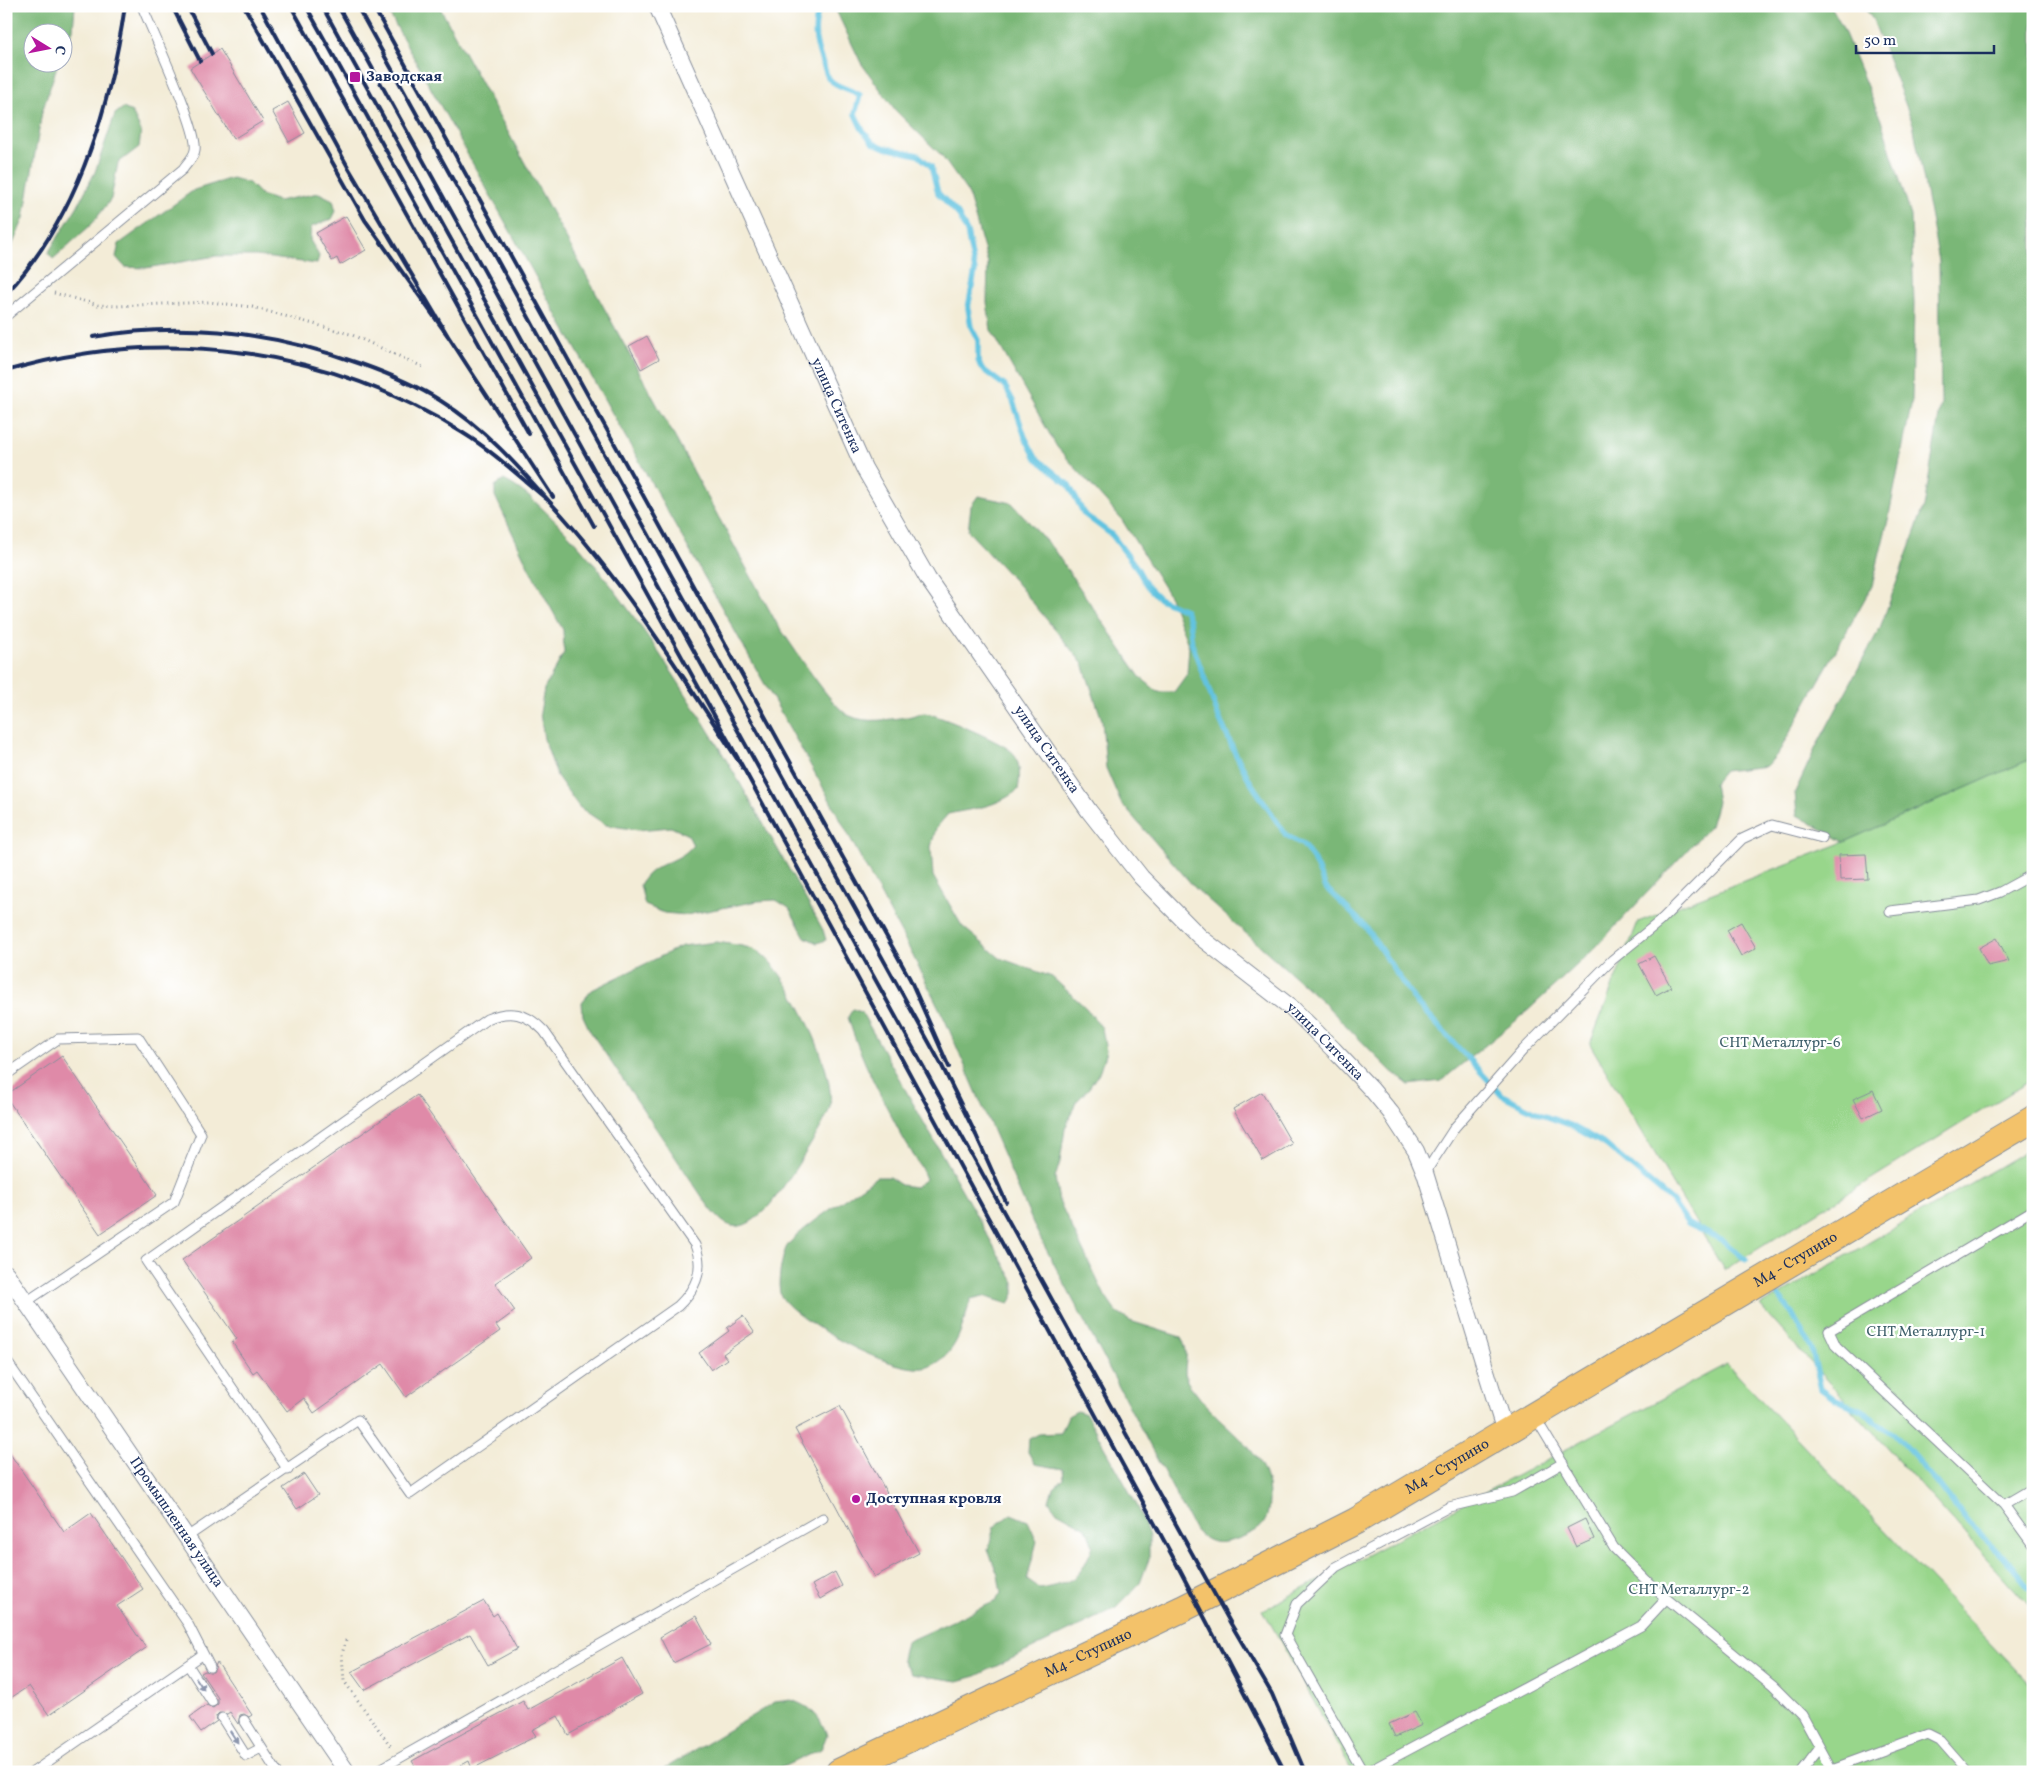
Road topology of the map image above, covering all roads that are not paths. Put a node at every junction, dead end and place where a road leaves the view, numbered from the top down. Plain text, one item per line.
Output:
1 (142, 6) edge
2 (657, 6) edge
3 (6, 316) edge
4 (1822, 838) dead end
5 (2033, 874) edge
6 (1890, 911) dead end
7 (6, 1075) edge
8 (2033, 1119) edge
9 (1425, 1173) junction
10 (2033, 1210) edge
11 (6, 1273) edge
12 (26, 1302) junction
13 (6, 1360) edge
14 (1534, 1415) junction
15 (1505, 1432) junction
16 (1563, 1463) junction
17 (288, 1470) junction
18 (2033, 1488) edge
19 (2004, 1505) junction
20 (823, 1518) dead end
21 (187, 1537) junction
22 (2033, 1545) edge
23 (1666, 1599) junction
24 (202, 1655) junction
25 (188, 1665) junction
26 (210, 1668) dead end
27 (212, 1702) dead end
28 (222, 1718) dead end
29 (244, 1720) dead end
30 (262, 1748) junction
31 (1820, 1748) junction
32 (1832, 1770) edge
33 (33, 1772) edge
34 (277, 1772) edge
35 (347, 1772) edge
36 (375, 1772) edge
37 (839, 1772) edge
38 (1363, 1772) edge
39 (1367, 1772) edge
40 (1801, 1772) edge
41 (1968, 1772) edge

1 - 3 lane
2 - 9 street, улица Ситенка
4 - 9 lane
5 - 6 lane
7 - 12 lane
8 - 14 main road, М4 - Ступино
9 - 15 street, улица Ситенка
10 - 19 lane
11 - 12 street, Промышленная улица
12 - 21 street, Промышленная улица
13 - 24 lane
14 - 15 main road, М4 - Ступино
14 - 16 lane
15 - 37 main road, М4 - Ступино
16 - 23 lane
16 - 38 lane
17 - 17 lane
17 - 21 lane
18 - 19 lane
19 - 22 lane
20 - 36 lane
21 - 35 street, Промышленная улица
23 - 31 lane
23 - 39 lane
24 - 25 lane
24 - 26 lane
25 -> 27 lane
25 - 33 lane
28 -> 30 lane
29 - 30 lane
30 - 34 lane
31 - 32 lane
31 - 40 lane
32 - 41 lane

